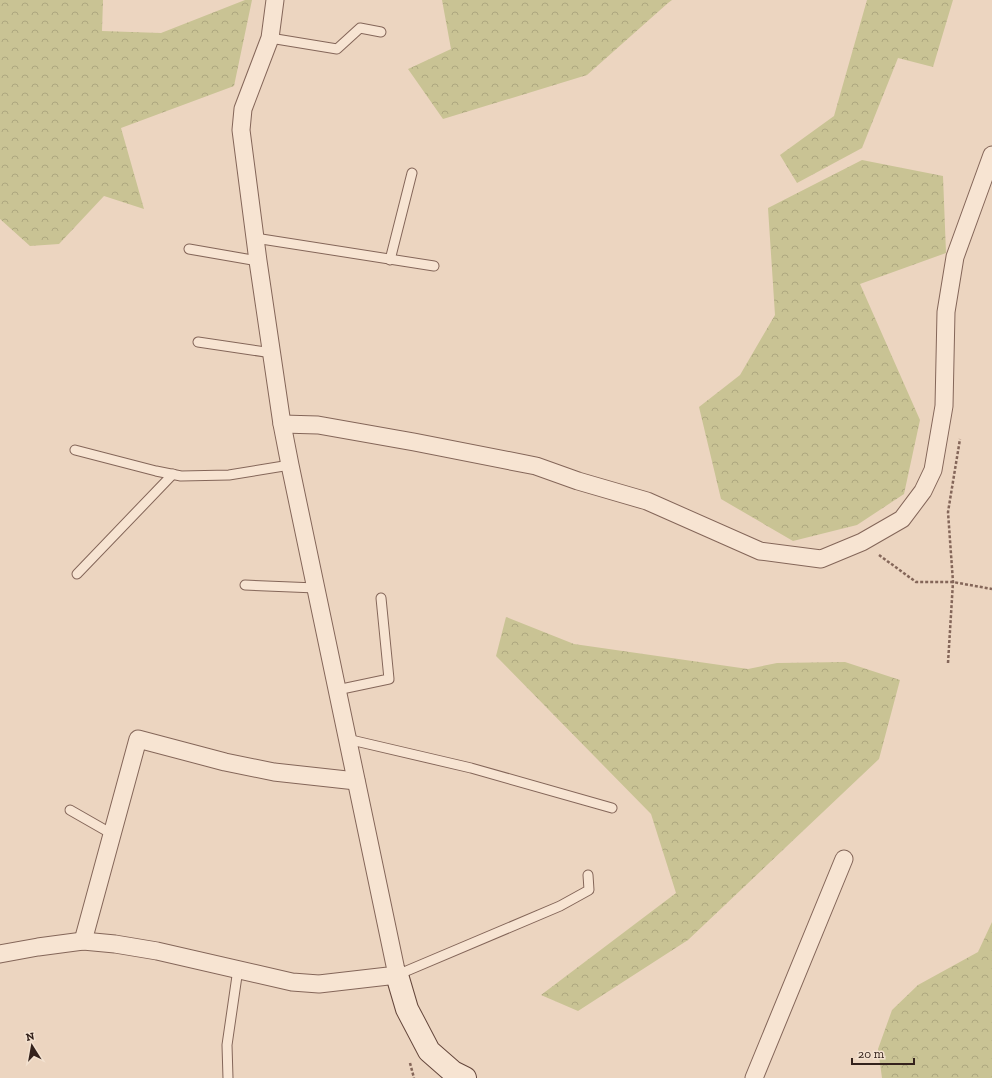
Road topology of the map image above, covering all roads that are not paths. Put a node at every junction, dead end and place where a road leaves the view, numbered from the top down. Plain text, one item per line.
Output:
1 (275, 0) edge
2 (381, 32) dead end
3 (270, 38) junction
4 (992, 155) edge
5 (412, 173) dead end
6 (255, 238) junction
7 (189, 249) dead end
8 (390, 260) junction
9 (258, 261) junction
10 (434, 266) dead end
11 (198, 342) dead end
12 (272, 353) junction
13 (282, 424) junction
14 (75, 450) dead end
15 (290, 465) junction
16 (173, 474) junction
17 (77, 574) dead end
18 (245, 585) dead end
19 (316, 588) junction
20 (381, 598) dead end
21 (337, 690) junction
22 (347, 739) junction
23 (356, 781) junction
24 (612, 808) dead end
25 (70, 810) dead end
26 (112, 834) junction
27 (844, 859) dead end
28 (588, 875) dead end
29 (83, 941) junction
30 (0, 954) edge
31 (238, 969) junction
32 (397, 975) junction
33 (228, 1078) edge
34 (465, 1078) edge
35 (754, 1078) edge

1 - 3 street
2 - 3 lane
3 - 6 street
4 - 13 street
5 - 8 lane
6 - 8 lane
6 - 9 street
7 - 9 lane
8 - 10 lane
9 - 12 street
11 - 12 lane
12 - 13 street
13 - 15 street
14 - 16 lane
15 - 16 lane
15 - 19 street
16 - 17 lane
18 - 19 lane
19 - 21 street
20 - 21 lane
21 - 22 street
22 - 23 street
22 - 24 lane
23 - 26 street
23 - 32 street
25 - 26 lane
26 - 29 street
27 - 35 street
28 - 32 lane
29 - 30 street
29 - 31 street
31 - 32 street
31 - 33 lane
32 - 34 street

